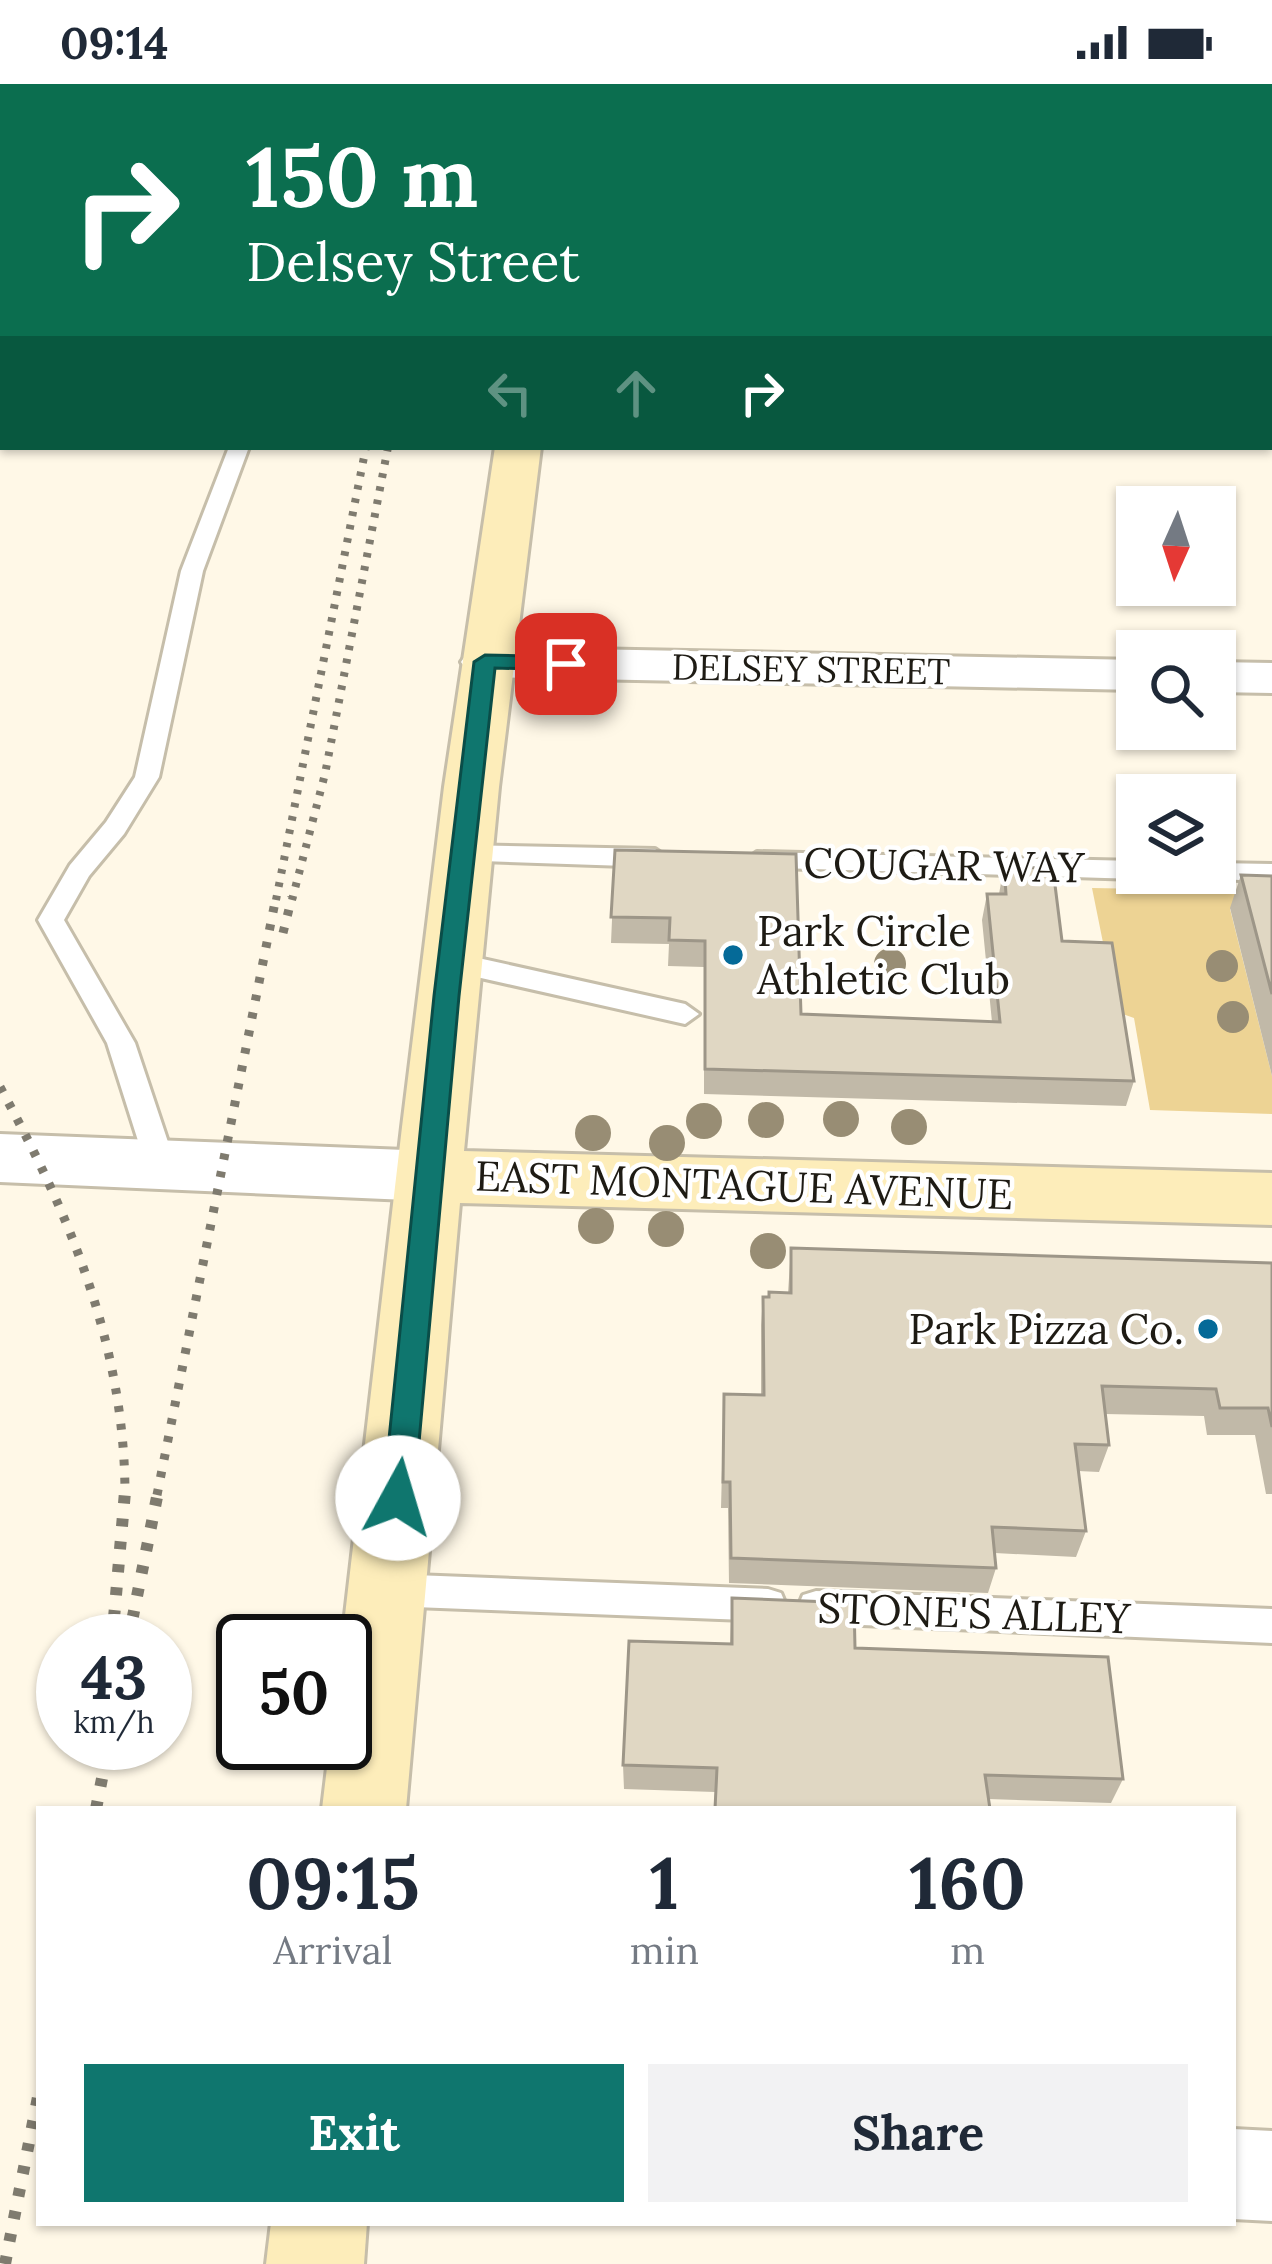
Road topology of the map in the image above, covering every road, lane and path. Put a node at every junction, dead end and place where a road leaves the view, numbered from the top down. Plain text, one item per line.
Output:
1 (238, 450) edge
2 (518, 450) edge
3 (485, 662) junction
4 (1116, 675) edge
5 (1236, 677) edge
6 (1272, 678) edge
7 (463, 854) junction
8 (691, 859) edge
9 (739, 860) edge
10 (1116, 869) edge
11 (1236, 872) edge
12 (1272, 873) edge
13 (451, 962) junction
14 (685, 1014) dead end
15 (0, 1158) edge
16 (161, 1166) junction
17 (430, 1176) junction
18 (1272, 1199) edge
19 (389, 1590) junction
20 (1272, 1625) edge
21 (364, 1806) edge
22 (1236, 2174) edge
23 (1272, 2176) edge
24 (319, 2226) edge
25 (315, 2264) edge

1 - 16 lane
2 - 3 street
3 - 4 street, DELSEY STREET
3 - 7 street
5 - 6 street
7 - 8 lane
7 - 13 street
9 - 10 lane, COUGAR WAY
11 - 12 lane
13 - 14 lane
13 - 17 street
15 - 16 street, EAST MONTAGUE AVENUE
16 - 17 street, EAST MONTAGUE AVENUE
17 - 18 street, EAST MONTAGUE AVENUE
17 - 19 street
19 - 20 lane, STONE'S ALLEY
19 - 21 street
22 - 23 street
24 - 25 street

